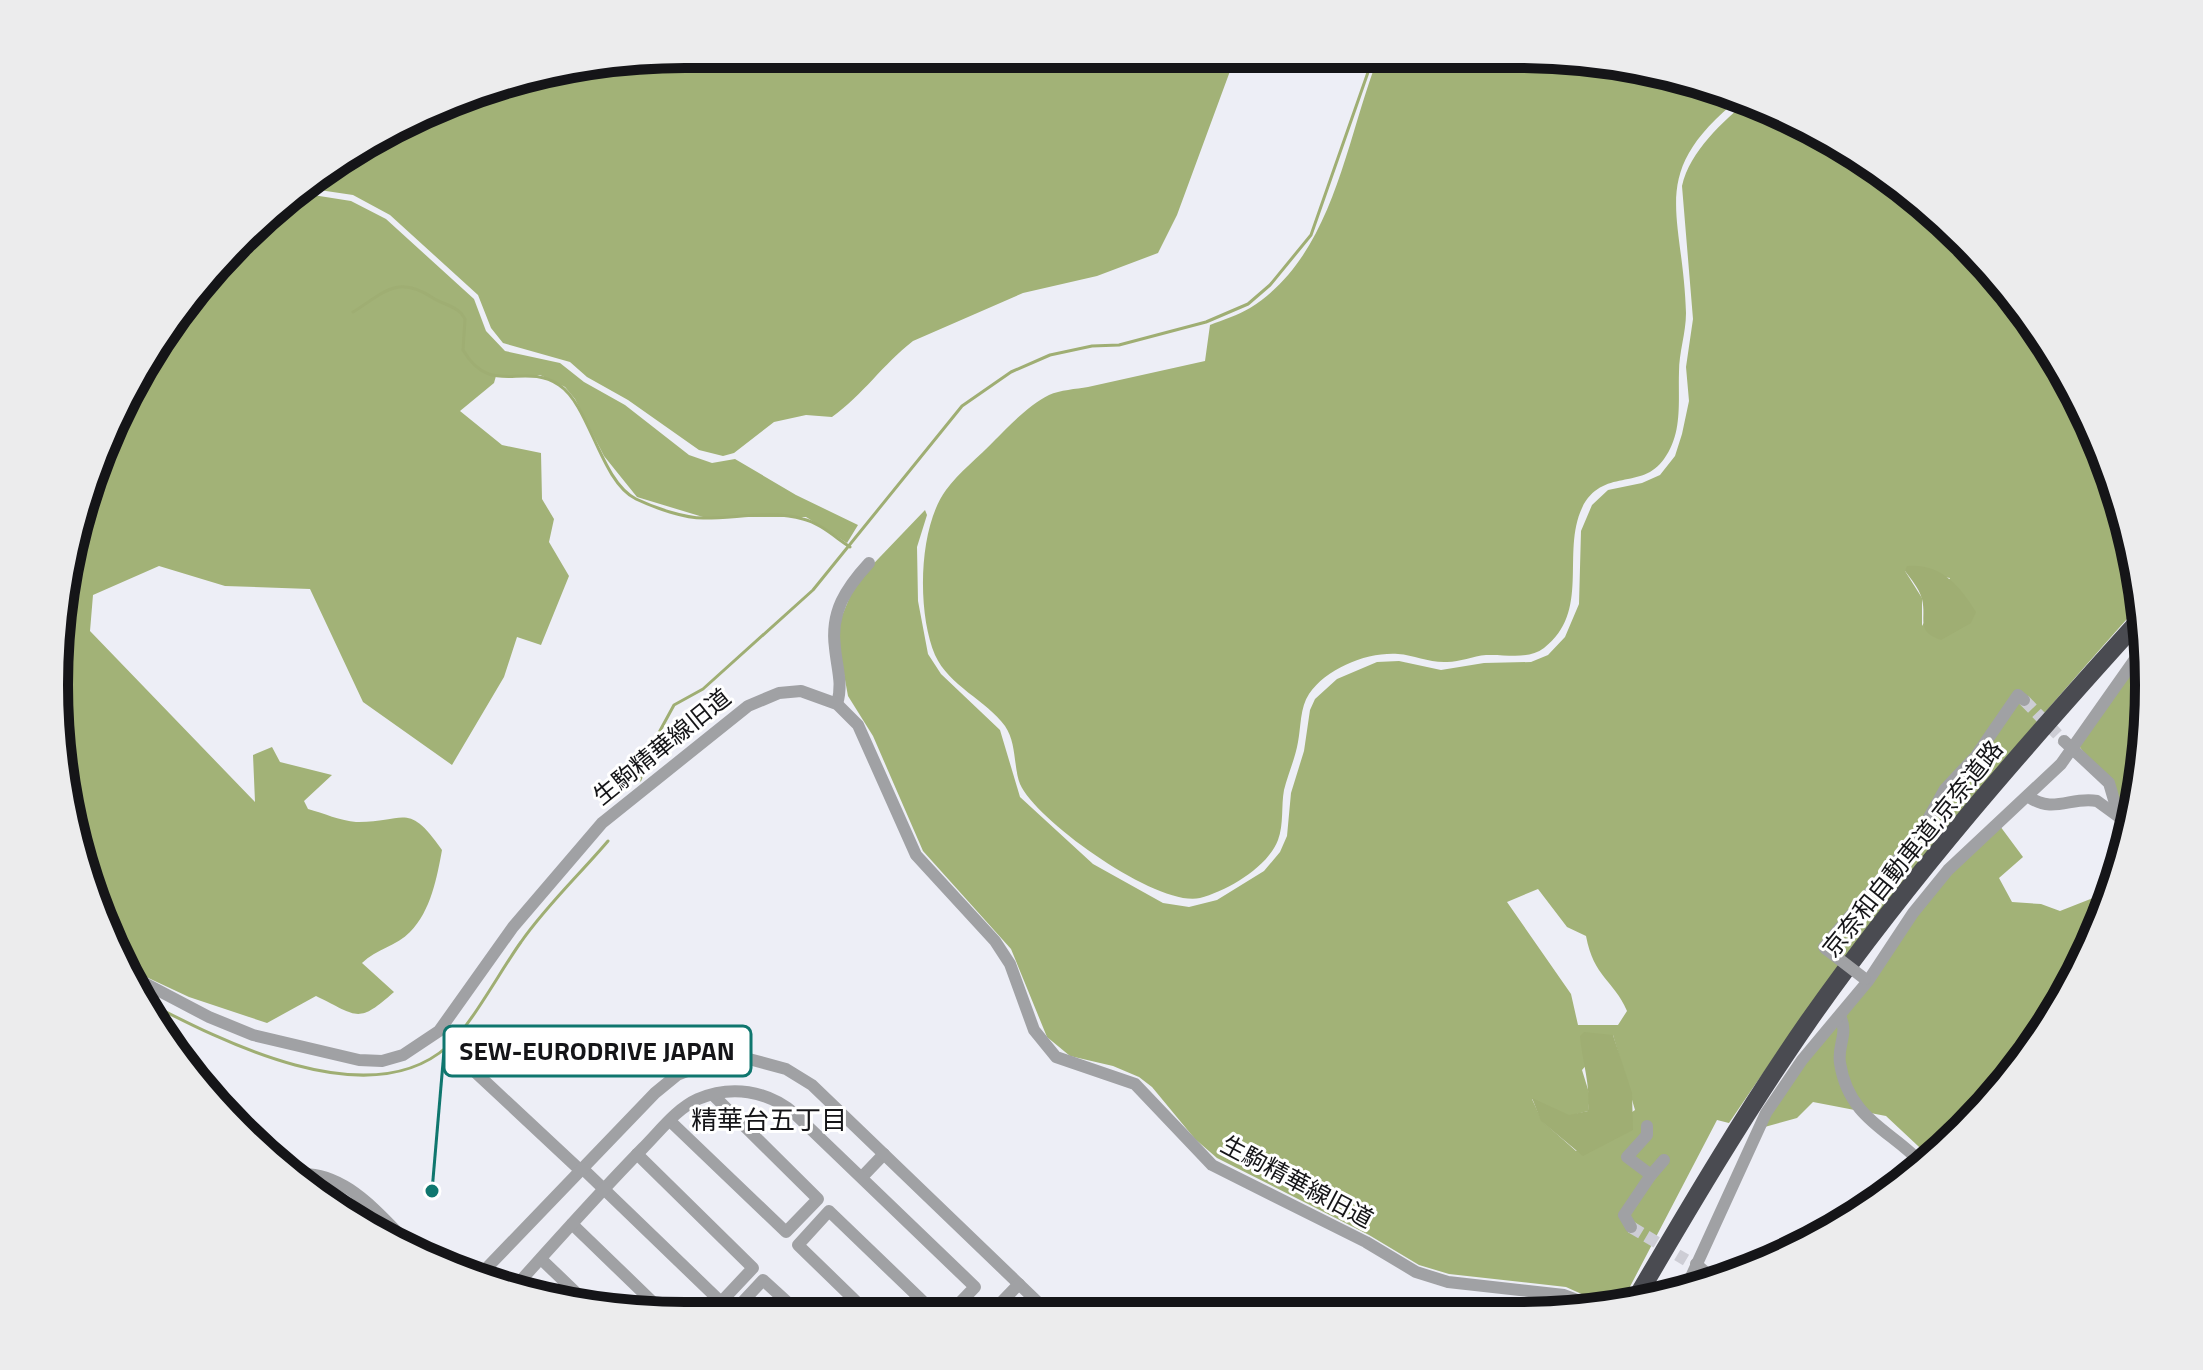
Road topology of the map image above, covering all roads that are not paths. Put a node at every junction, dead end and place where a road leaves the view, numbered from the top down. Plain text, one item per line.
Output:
1 (869, 563) dead end
2 (2132, 628) edge
3 (2133, 635) edge
4 (2134, 659) edge
5 (2024, 700) dead end
6 (837, 704) junction
7 (2068, 744) junction
8 (2029, 797) junction
9 (2119, 817) joint
10 (1867, 980) junction
11 (146, 984) edge
12 (1840, 1016) junction
13 (458, 1056) dead end
14 (713, 1095) junction
15 (670, 1121) junction
16 (1647, 1126) dead end
17 (1738, 1128) junction
18 (637, 1154) junction
19 (884, 1154) junction
20 (1914, 1158) edge
21 (1664, 1160) dead end
22 (581, 1169) junction
23 (1651, 1175) junction
24 (311, 1176) edge
25 (862, 1177) junction
26 (604, 1189) junction
27 (572, 1224) junction
28 (390, 1226) edge
29 (1631, 1227) dead end
30 (541, 1259) junction
31 (1692, 1264) junction
32 (486, 1269) edge
33 (1704, 1273) edge
34 (1688, 1278) edge
35 (522, 1280) edge
36 (1019, 1284) junction
37 (1641, 1289) edge
38 (575, 1292) edge
39 (1575, 1299) edge
40 (652, 1301) edge
41 (721, 1302) joint
42 (741, 1302) edge
43 (787, 1302) edge
44 (857, 1302) edge
45 (924, 1302) edge
46 (961, 1302) edge
47 (1002, 1302) edge
48 (1038, 1302) edge

1 - 6 street
2 - 17 highway, 京奈和自動車道;京奈道路
3 - 17 highway, 京奈和自動車道;京奈道路
4 - 7 street
5 - 10 street, bridge
6 - 11 street, 生駒精華線旧道
6 - 39 street, 生駒精華線旧道
7 - 8 street
7 - 9 street
8 - 9 street
8 - 10 street
10 - 12 street
12 - 20 street
12 - 31 street
13 - 22 street
14 - 15 street
14 - 15 street
14 - 25 street
15 - 18 street
16 - 23 street
17 - 37 highway, 京奈和自動車道;京奈道路
18 - 26 street
18 - 41 street
19 - 22 street
19 - 25 street
19 - 36 street
21 - 23 street
22 - 26 street
22 - 32 street
23 - 29 street
24 - 28 street
25 - 46 street
26 - 27 street
26 - 41 street
27 - 30 street
27 - 40 street
30 - 35 street
30 - 38 street
31 - 33 street
31 - 34 street
36 - 47 street
36 - 48 street
42 - 43 street
44 - 45 street

